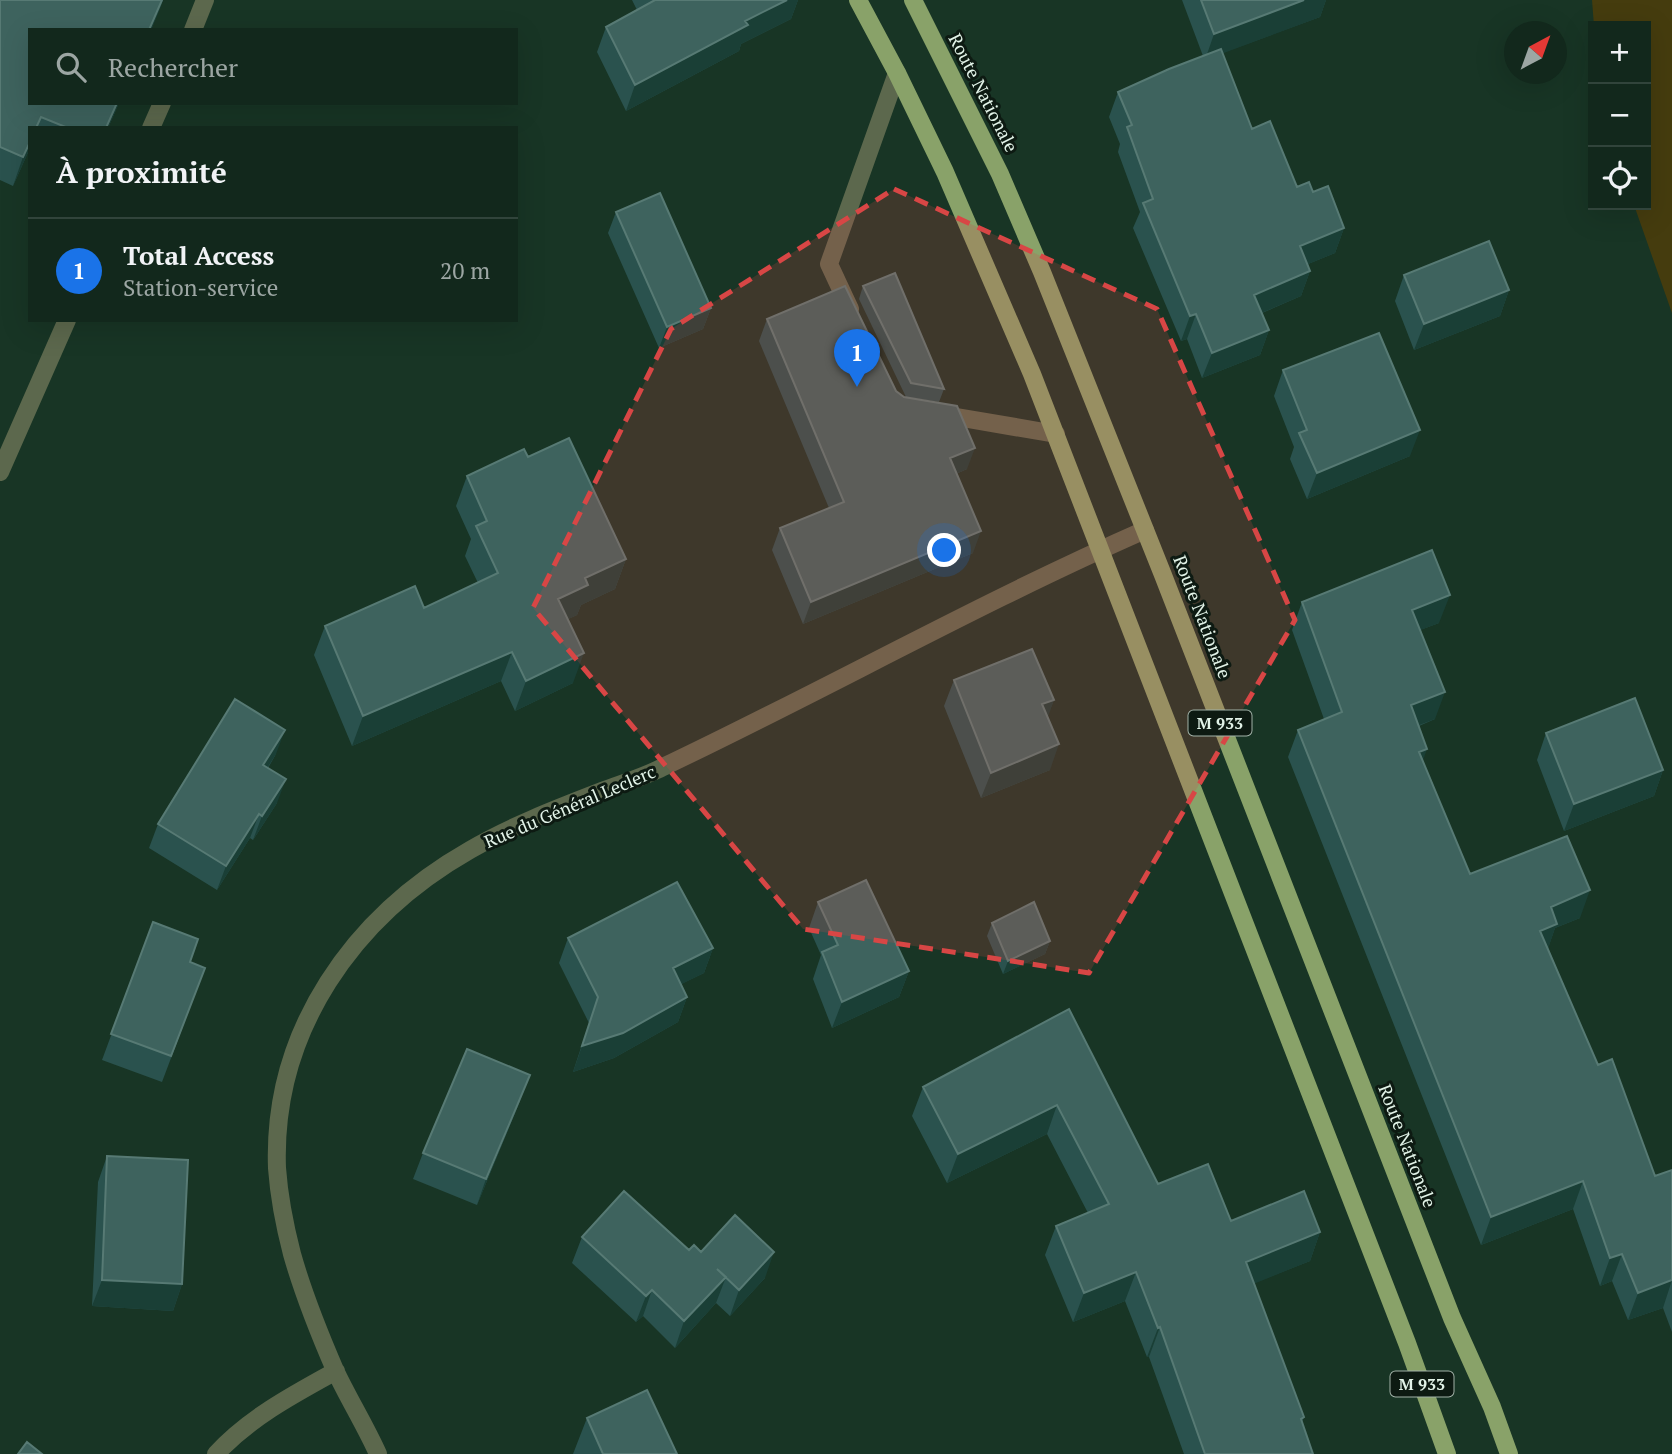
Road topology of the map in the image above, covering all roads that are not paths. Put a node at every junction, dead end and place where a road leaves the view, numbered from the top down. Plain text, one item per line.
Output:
1 (205, 0) edge
2 (859, 0) edge
3 (913, 0) edge
4 (193, 28) edge
5 (897, 73) junction
6 (161, 105) edge
7 (152, 126) edge
8 (66, 322) edge
9 (858, 323) edge
10 (924, 411) edge
11 (1056, 434) junction
12 (0, 472) edge
13 (1145, 530) junction
14 (1101, 549) junction
15 (336, 1371) junction
16 (216, 1454) edge
17 (378, 1454) edge
18 (1447, 1454) edge
19 (1509, 1454) edge

1 - 4 street
2 - 5 main road, M 933
3 - 13 main road, Route Nationale / M 933
5 - 9 street
5 - 11 main road, M 933
6 - 7 street
8 - 12 street
10 - 11 street
11 - 14 main road, M 933
13 - 14 street, Rue du Général Leclerc
13 - 19 main road, Route Nationale / M 933
14 - 15 street, Rue du Général Leclerc
14 - 18 main road, M 933
15 - 16 street
15 - 17 street, Rue du Général Leclerc

